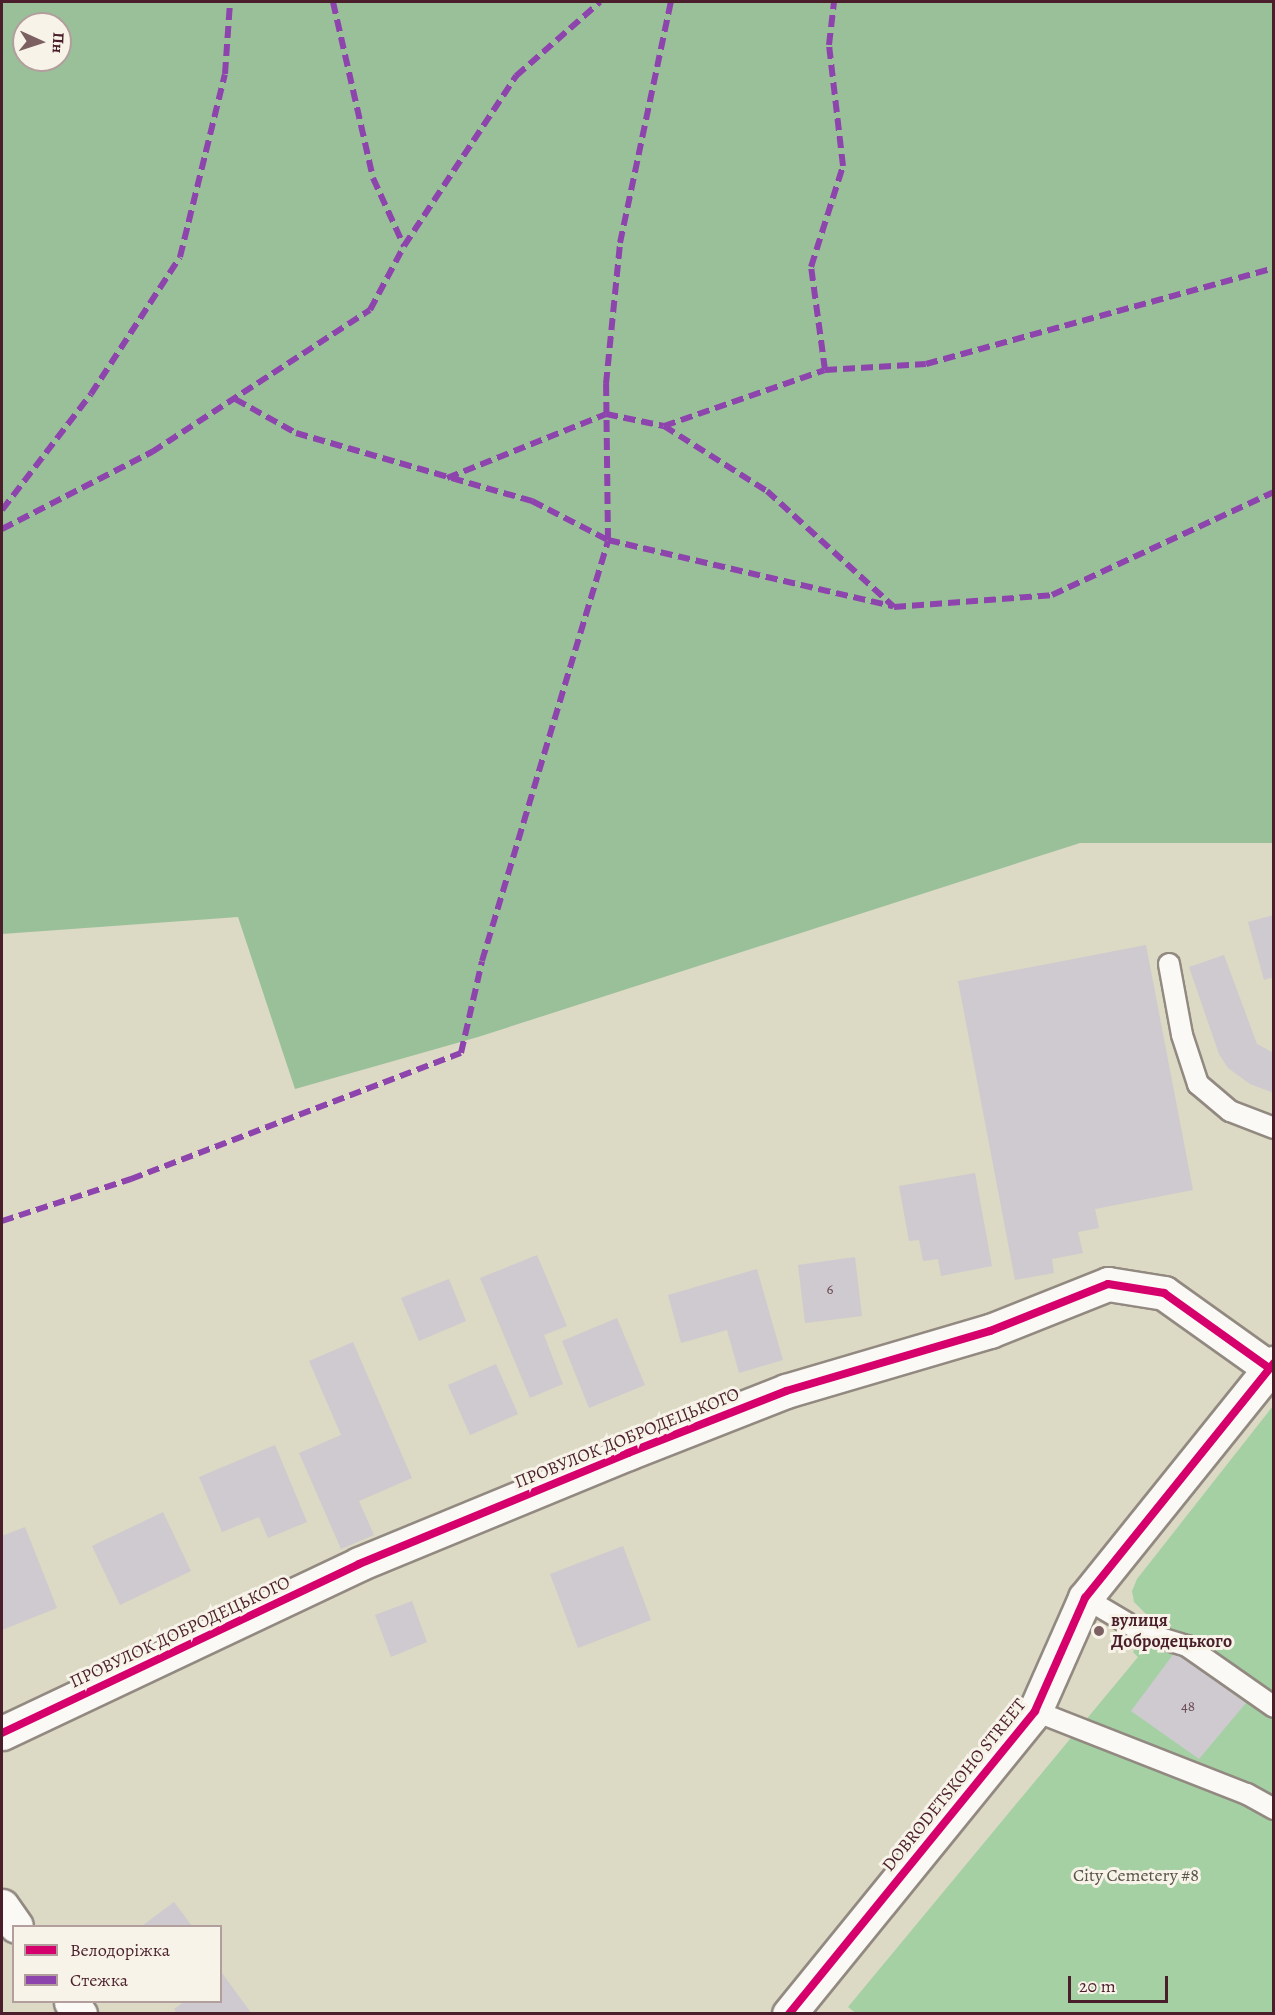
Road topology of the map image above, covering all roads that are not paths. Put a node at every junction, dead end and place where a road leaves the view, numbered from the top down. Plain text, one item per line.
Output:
1 (1169, 964) dead end
2 (1274, 1128) edge
3 (1271, 1365) edge
4 (1085, 1598) junction
5 (1274, 1707) edge
6 (1035, 1711) junction
7 (2, 1733) edge
8 (1274, 1809) edge
9 (2, 1906) edge
10 (15, 1925) edge
11 (789, 2013) edge

1 - 2 lane
3 - 4 street, DOBRODETSKOHO STREET
3 - 7 street, ПРОВУЛОК ДОБРОДЕЦЬКОГО
4 - 5 lane
4 - 6 street, DOBRODETSKOHO STREET
6 - 8 lane
6 - 11 street, DOBRODETSKOHO STREET
9 - 10 street

